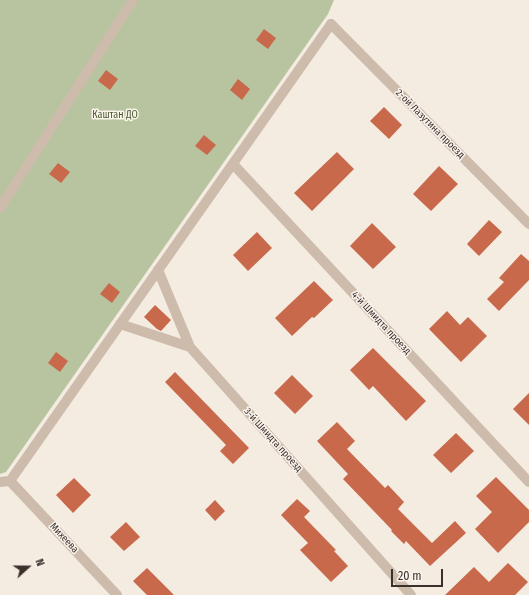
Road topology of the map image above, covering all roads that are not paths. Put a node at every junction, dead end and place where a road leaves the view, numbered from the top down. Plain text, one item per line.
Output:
1 (133, 0) edge
2 (233, 164) junction
3 (0, 208) edge
4 (529, 224) edge
5 (158, 270) junction
6 (120, 324) junction
7 (190, 347) junction
8 (5, 482) edge
9 (529, 482) edge
10 (117, 595) edge
11 (411, 595) edge

1 - 3 street
2 - 4 street, 2-ой Лазутина проезд
2 - 5 street
2 - 9 street, 4-й Шмидта проезд
5 - 6 street
5 - 7 street, 3-й Шмидта проезд
6 - 7 street
6 - 8 street
7 - 11 street, 3-й Шмидта проезд
8 - 10 street, Михеева

